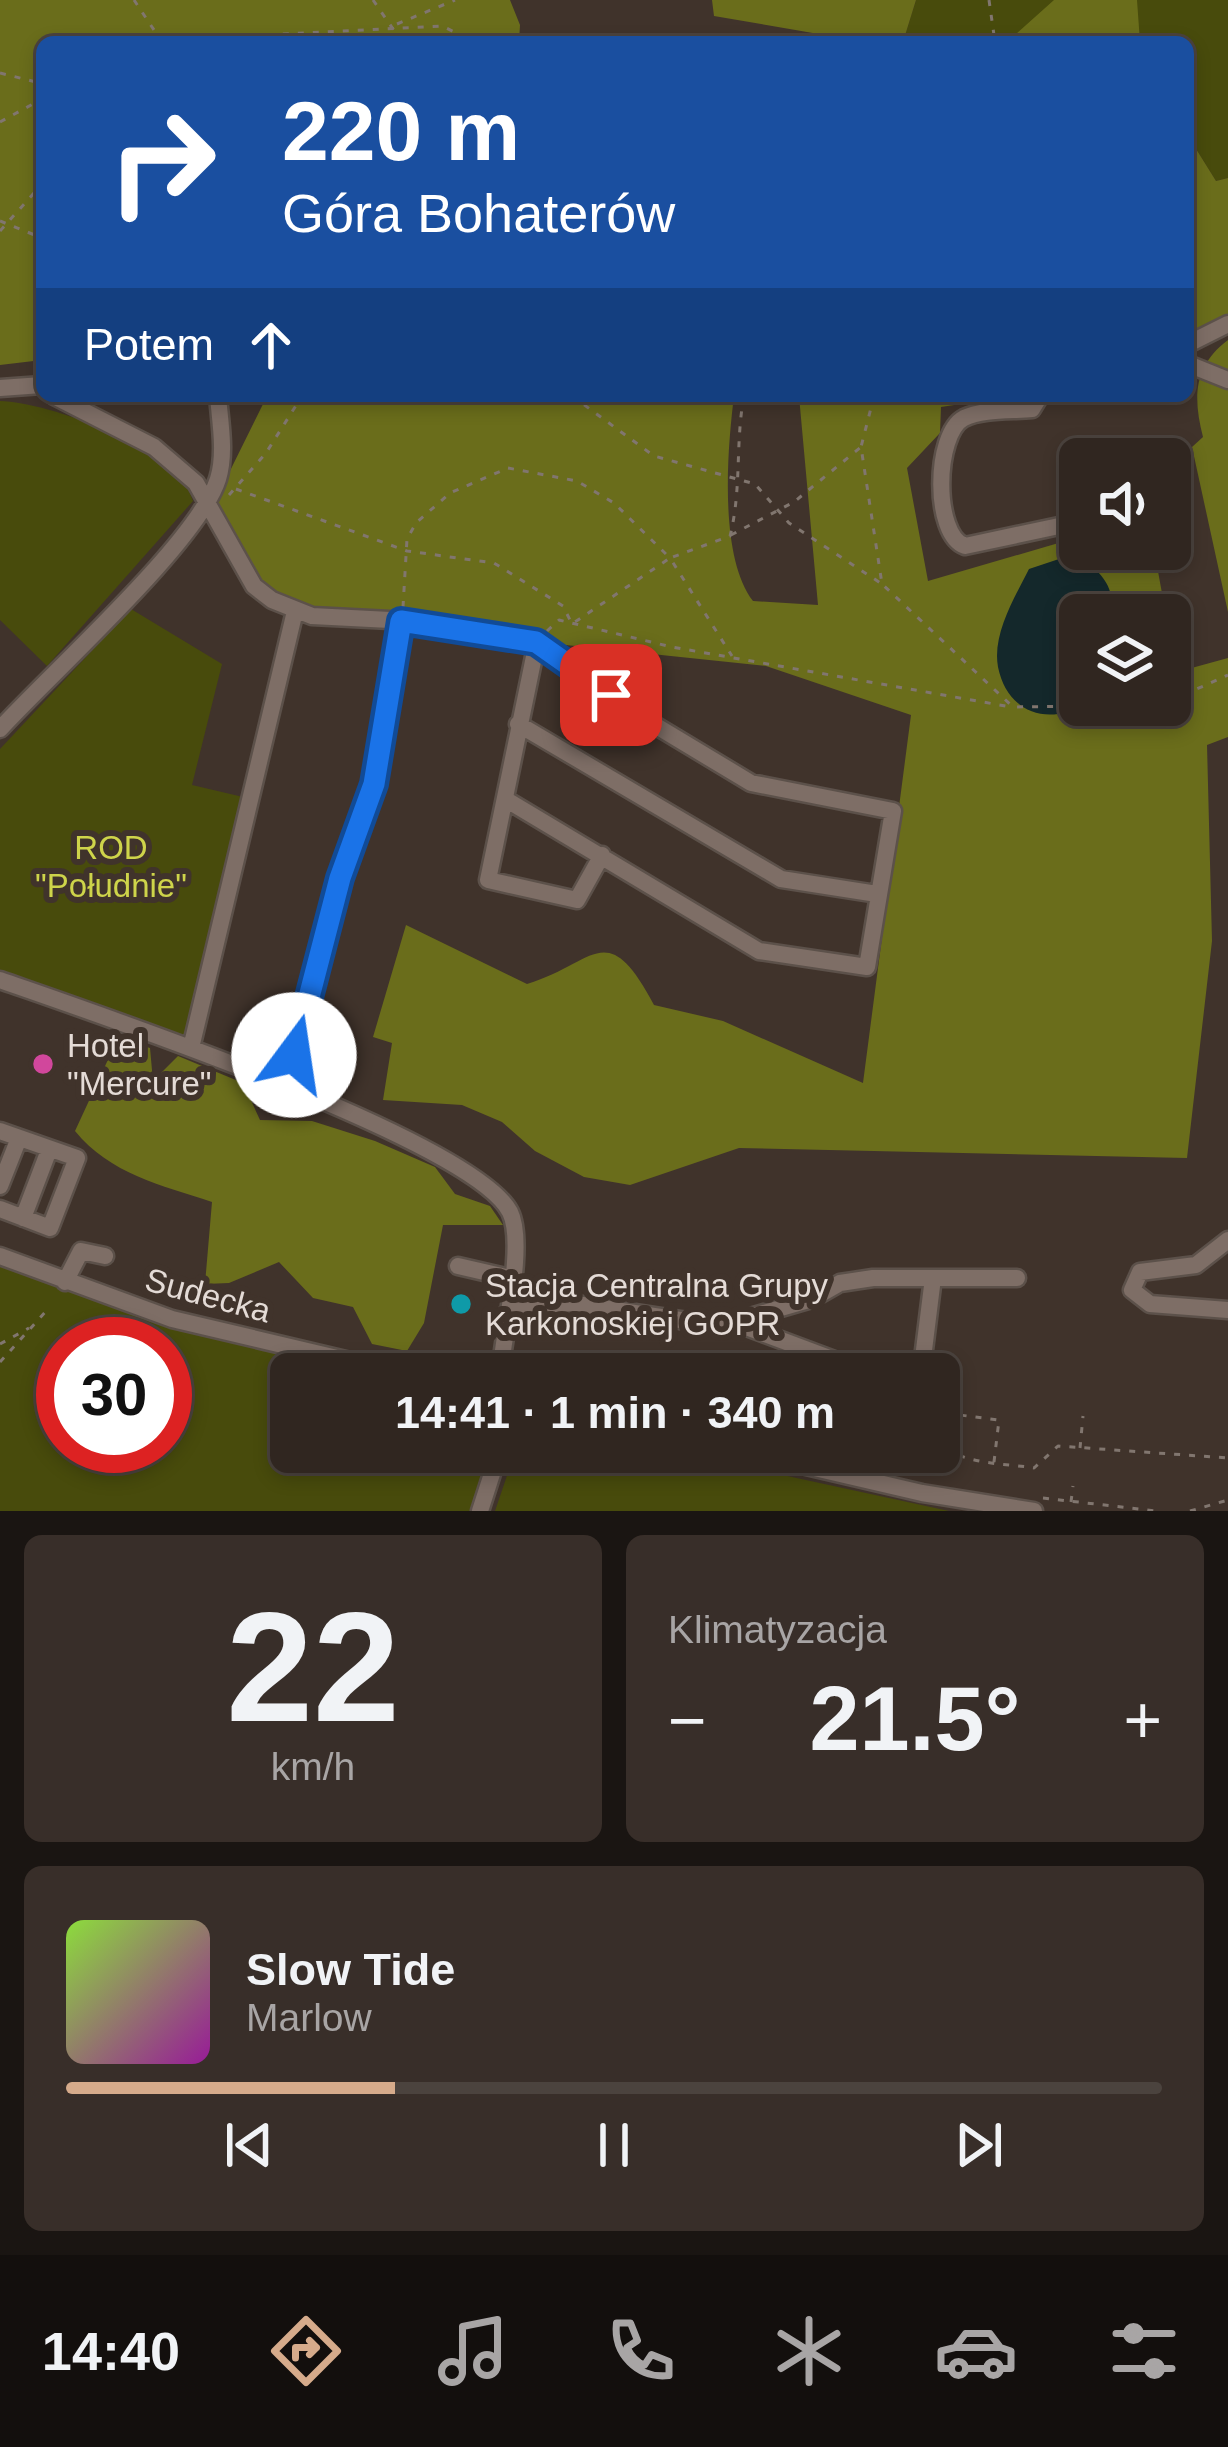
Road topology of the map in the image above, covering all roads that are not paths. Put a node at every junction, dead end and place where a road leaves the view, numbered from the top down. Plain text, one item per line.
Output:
1 (1228, 324) edge
2 (1194, 341) edge
3 (1194, 366) edge
4 (1228, 380) edge
5 (0, 388) edge
6 (36, 388) edge
7 (70, 402) edge
8 (218, 402) edge
9 (1036, 402) edge
10 (206, 502) junction
11 (1059, 526) dead end
12 (295, 611) junction
13 (401, 621) junction
14 (536, 642) junction
15 (518, 724) junction
16 (0, 729) edge
17 (506, 799) junction
18 (602, 855) junction
19 (878, 894) junction
20 (0, 980) edge
21 (191, 1048) junction
22 (286, 1088) junction
23 (0, 1131) edge
24 (19, 1138) junction
25 (49, 1150) junction
26 (0, 1186) edge
27 (0, 1209) edge
28 (23, 1218) junction
29 (1228, 1240) edge
30 (0, 1256) edge
31 (105, 1256) dead end
32 (458, 1266) dead end
33 (1017, 1277) dead end
34 (510, 1278) junction
35 (934, 1278) junction
36 (65, 1282) junction
37 (1228, 1310) edge
38 (508, 1311) junction
39 (733, 1322) junction
40 (316, 1353) edge
41 (503, 1353) edge
42 (816, 1353) edge
43 (923, 1353) edge
44 (492, 1473) edge
45 (838, 1473) edge
46 (480, 1511) edge
47 (1034, 1511) edge

1 - 2 street
3 - 4 street
5 - 6 street
7 - 10 street
8 - 10 street
9 - 11 street
10 - 12 street
10 - 16 street
12 - 13 street
12 - 21 street
13 - 14 street
13 - 22 street
14 - 15 street
14 - 19 street
15 - 17 street
15 - 19 street
17 - 18 street
17 - 18 street
18 - 19 street
20 - 21 street
21 - 22 street
22 - 34 street
23 - 24 street
24 - 25 street
24 - 26 street
25 - 28 street
25 - 28 street
27 - 28 street
29 - 37 street
30 - 36 street, Sudecka
31 - 36 street
32 - 34 street
33 - 35 street
34 - 38 street
35 - 39 street
35 - 43 street
36 - 40 street, Sudecka
38 - 39 street
38 - 41 street
39 - 42 street
44 - 46 street
45 - 47 street

